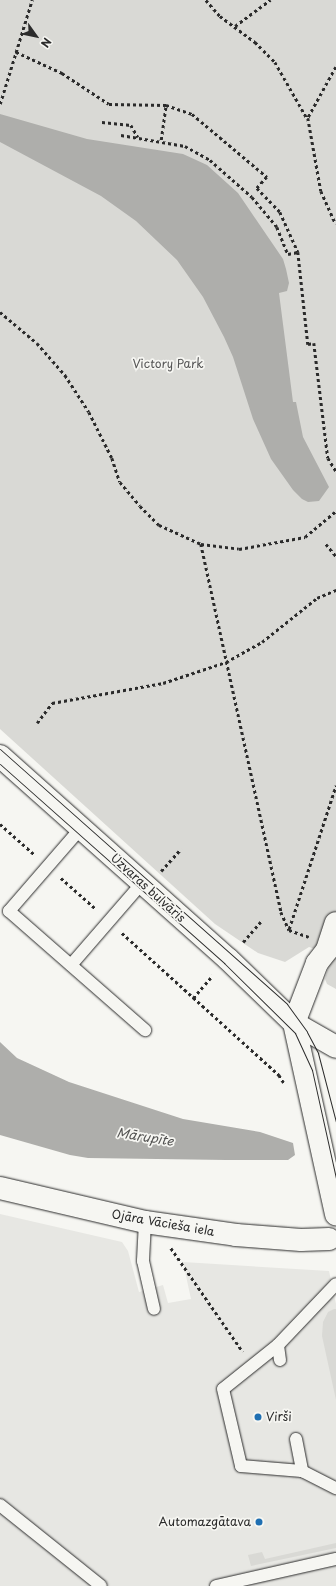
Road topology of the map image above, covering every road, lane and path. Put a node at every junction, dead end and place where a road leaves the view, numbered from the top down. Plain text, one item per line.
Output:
1 (32, 0) edge
2 (206, 0) edge
3 (270, 0) edge
4 (235, 26) junction
5 (16, 52) junction
6 (336, 67) edge
7 (0, 104) edge
8 (166, 105) junction
9 (308, 118) junction
10 (102, 122) dead end
11 (120, 136) dead end
12 (138, 138) junction
13 (161, 140) junction
14 (336, 224) edge
15 (298, 252) junction
16 (0, 312) edge
17 (336, 471) edge
18 (336, 511) edge
19 (201, 544) junction
20 (326, 544) dead end
21 (336, 556) edge
22 (336, 590) edge
23 (226, 662) junction
24 (37, 723) dead end
25 (0, 756) edge
26 (336, 784) edge
27 (0, 824) edge
28 (81, 828) junction
29 (181, 849) dead end
30 (48, 866) junction
31 (144, 885) junction
32 (109, 921) junction
33 (336, 924) edge
34 (289, 930) junction
35 (313, 938) dead end
36 (71, 965) junction
37 (294, 1023) junction
38 (145, 1030) dead end
39 (336, 1047) edge
40 (286, 1088) dead end
41 (0, 1188) edge
42 (336, 1214) edge
43 (145, 1222) junction
44 (329, 1239) dead end
45 (169, 1245) dead end
46 (336, 1284) edge
47 (154, 1309) dead end
48 (278, 1345) junction
49 (280, 1360) dead end
50 (253, 1365) junction
51 (296, 1438) dead end
52 (302, 1471) junction
53 (336, 1488) edge
54 (0, 1505) edge
55 (336, 1559) edge
56 (101, 1586) edge
57 (216, 1586) edge

1 - 5 path
2 - 4 path
3 - 4 path
4 - 9 path
5 - 7 path
5 - 8 path
6 - 9 path
8 - 13 path
8 - 15 path
9 - 14 path
10 - 12 path
11 - 12 path
12 - 13 path
13 - 15 path
15 - 17 path
16 - 19 path
18 - 19 path
19 - 23 path
20 - 21 path
22 - 23 path
23 - 24 path
23 - 34 path
25 - 28 street, Uzvaras bulvāris
26 - 34 path
27 - 30 path
28 - 30 lane
28 - 31 street, Uzvaras bulvāris
29 - 31 path
30 - 32 path
30 - 36 lane
31 - 32 lane
31 - 37 street, Uzvaras bulvāris
32 - 36 lane
32 - 40 path
33 - 37 street
34 - 35 path
36 - 38 lane
37 - 39 street, Uzvaras bulvāris
37 - 42 street, Uzvaras bulvāris
41 - 43 street, Ojāra Vācieša iela
43 - 44 street, Ojāra Vācieša iela
43 - 47 lane
45 - 50 path
46 - 48 lane
48 - 49 lane
48 - 50 lane
50 - 52 lane
51 - 52 lane
52 - 53 lane
54 - 56 lane
55 - 57 lane

